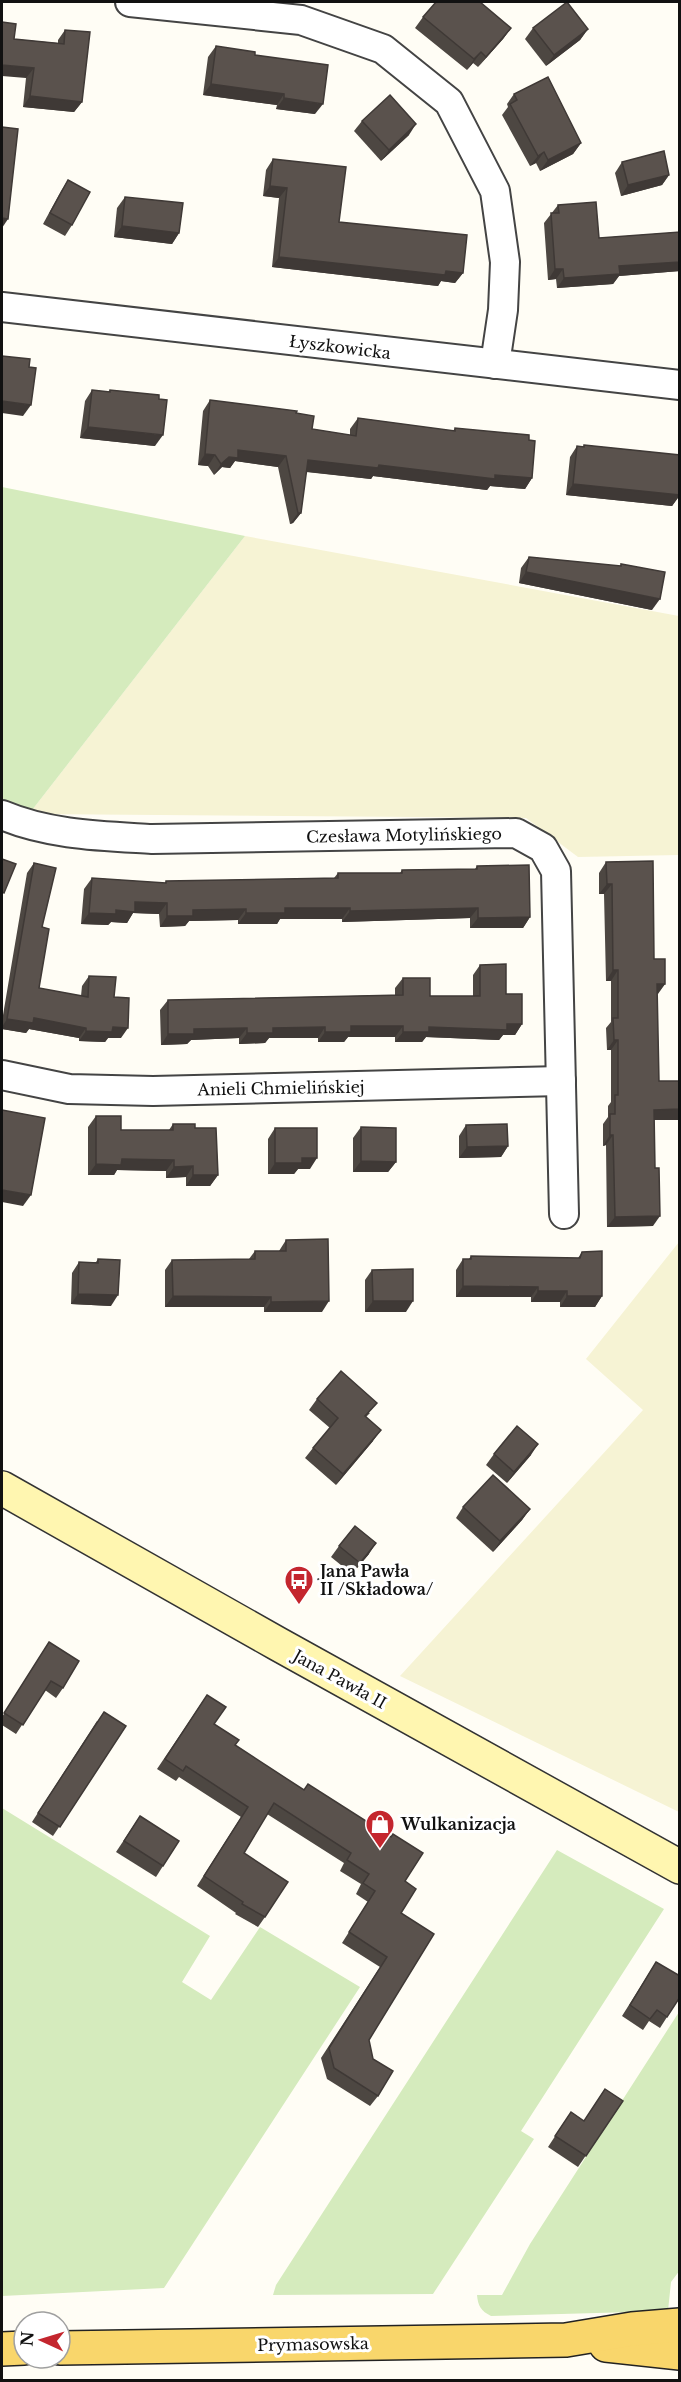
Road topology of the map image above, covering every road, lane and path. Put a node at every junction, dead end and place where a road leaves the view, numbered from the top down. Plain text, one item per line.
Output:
1 (130, 2) edge
2 (2, 307) edge
3 (495, 364) junction
4 (680, 385) edge
5 (2, 815) edge
6 (2, 1075) edge
7 (561, 1082) junction
8 (564, 1214) dead end
9 (2, 1488) edge
10 (680, 1866) edge
11 (680, 2325) edge
12 (566, 2340) junction
13 (72, 2348) edge
14 (680, 2353) edge

1 - 3 street
2 - 3 street, Łyszkowicka
3 - 4 street, Łyszkowicka
5 - 7 street, Czesława Motylińskiego
6 - 7 street, Anieli Chmielińskiej
7 - 8 street, Czesława Motylińskiego
9 - 10 street, Jana Pawła II
11 - 12 main road, Prymasowska
12 - 13 main road, Prymasowska
12 - 14 main road, Prymasowska

